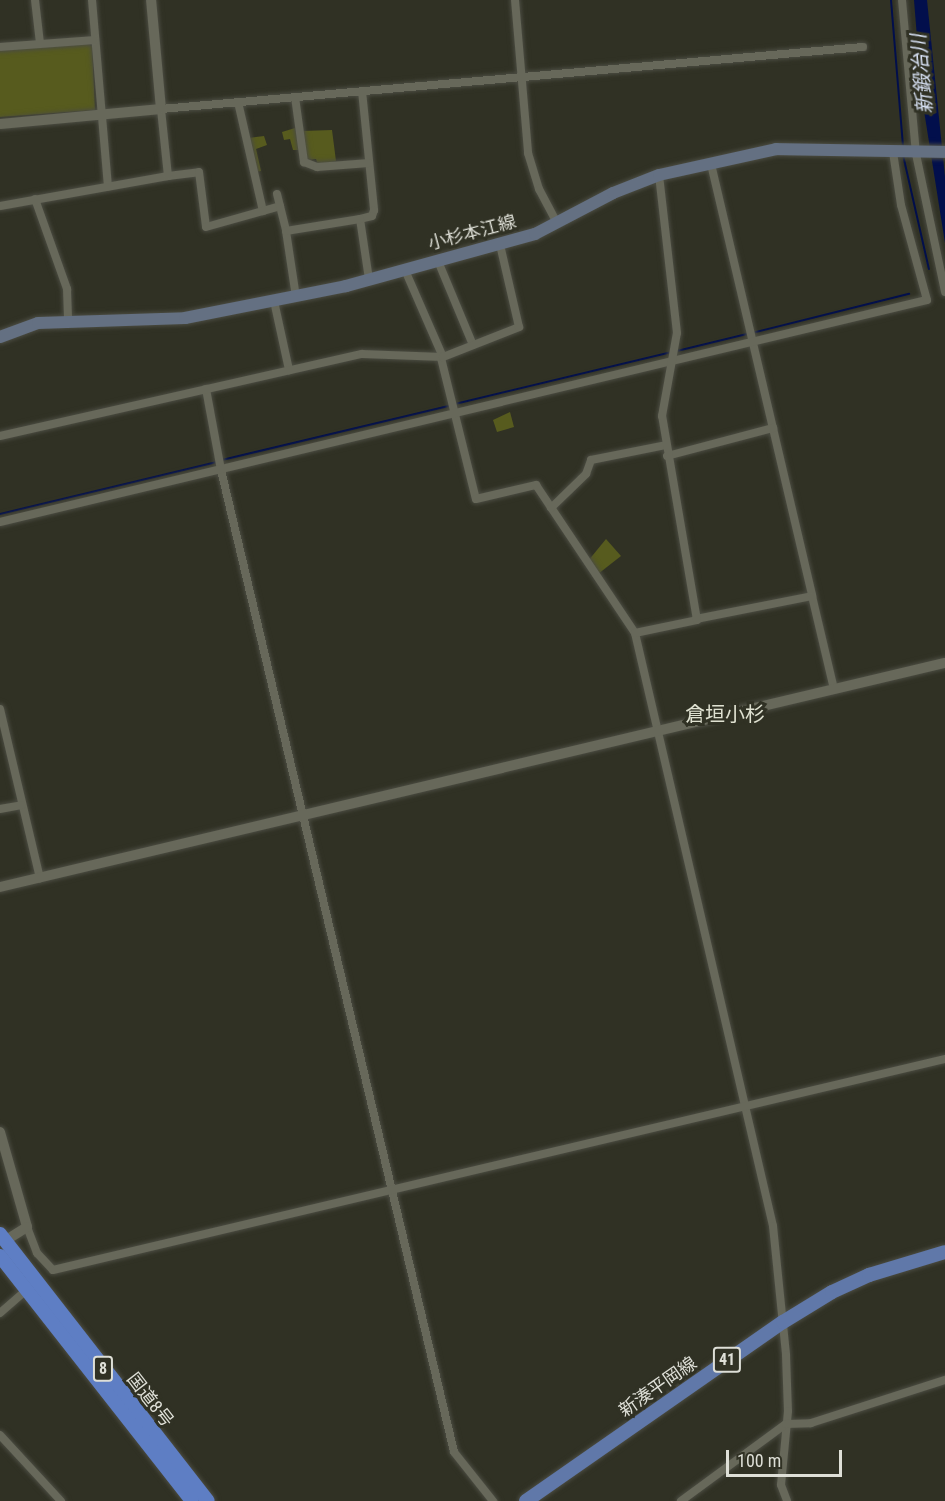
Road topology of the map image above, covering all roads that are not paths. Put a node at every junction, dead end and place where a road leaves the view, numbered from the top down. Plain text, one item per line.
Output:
1 (35, 0) edge
2 (92, 0) edge
3 (151, 0) edge
4 (515, 0) edge
5 (902, 0) edge
6 (95, 40) junction
7 (40, 42) junction
8 (0, 46) edge
9 (863, 47) dead end
10 (522, 78) junction
11 (362, 92) junction
12 (295, 97) junction
13 (238, 102) junction
14 (161, 109) junction
15 (103, 117) junction
16 (0, 124) edge
17 (893, 152) junction
18 (945, 152) edge
19 (916, 153) junction
20 (369, 164) junction
21 (711, 164) junction
22 (659, 175) junction
23 (168, 176) junction
24 (108, 186) junction
25 (277, 194) dead end
26 (35, 199) junction
27 (0, 206) edge
28 (280, 206) junction
29 (263, 211) junction
30 (360, 219) junction
31 (557, 223) junction
32 (286, 231) junction
33 (500, 245) junction
34 (438, 261) junction
35 (405, 270) junction
36 (369, 279) junction
37 (945, 292) edge
38 (296, 297) junction
39 (274, 301) junction
40 (68, 323) junction
41 (0, 337) edge
42 (753, 344) junction
43 (473, 345) junction
44 (442, 357) junction
45 (670, 363) junction
46 (289, 370) junction
47 (206, 389) junction
48 (455, 414) junction
49 (773, 428) junction
50 (0, 436) edge
51 (666, 445) junction
52 (667, 456) junction
53 (221, 470) junction
54 (551, 508) junction
55 (0, 522) edge
56 (812, 596) junction
57 (696, 619) junction
58 (635, 633) junction
59 (945, 663) edge
60 (834, 689) junction
61 (0, 709) edge
62 (656, 732) junction
63 (22, 805) junction
64 (0, 809) edge
65 (303, 815) junction
66 (40, 878) junction
67 (0, 887) edge
68 (945, 1059) edge
69 (745, 1108) junction
70 (0, 1132) edge
71 (391, 1190) junction
72 (27, 1227) junction
73 (3, 1238) edge
74 (945, 1252) edge
75 (0, 1256) edge
76 (26, 1290) junction
77 (0, 1313) edge
78 (783, 1322) junction
79 (945, 1380) edge
80 (786, 1424) junction
81 (0, 1435) edge
82 (61, 1501) edge
83 (192, 1501) edge
84 (208, 1501) edge
85 (493, 1501) edge
86 (526, 1501) edge
87 (681, 1501) edge
88 (787, 1501) edge

1 - 7 street
2 - 6 street
3 - 14 street
4 - 10 street
5 - 19 street
6 - 7 street
6 - 15 street
7 - 8 street
9 - 10 street
10 - 11 street
10 - 31 street
11 - 12 street
11 - 20 street
12 - 13 street
12 - 20 street
13 - 14 street
13 - 29 street
14 - 15 street
14 - 23 street
15 - 16 street
15 - 24 street
17 - 19 main road, 小杉本江線
17 - 21 main road, 小杉本江線
17 - 42 street
18 - 19 main road, 小杉本江線
19 - 37 street
20 - 30 street
21 - 22 main road, 小杉本江線
21 - 42 street
22 - 31 main road, 小杉本江線
22 - 45 street
23 - 24 street
23 - 29 street
24 - 26 street
25 - 28 street
26 - 27 street
26 - 40 street
28 - 29 street
28 - 32 street
30 - 32 street
30 - 36 street
31 - 33 main road, 小杉本江線
32 - 38 street
33 - 34 main road, 小杉本江線
33 - 43 street
34 - 35 main road, 小杉本江線
34 - 43 street
35 - 36 main road, 小杉本江線
35 - 44 street
36 - 38 main road, 小杉本江線
38 - 39 main road, 小杉本江線
39 - 40 main road, 小杉本江線
39 - 46 street
40 - 41 main road, 小杉本江線
42 - 45 street
42 - 49 street
43 - 44 street
44 - 46 street
44 - 48 street
45 - 48 street
45 - 51 street
46 - 47 street
47 - 50 street
47 - 53 street
48 - 53 street
48 - 54 street
49 - 52 street
49 - 56 street
51 - 52 street
51 - 54 street
52 - 57 street
53 - 55 street
53 - 65 street
54 - 58 street
56 - 57 street
56 - 60 street
57 - 58 street
58 - 62 street
59 - 60 street
60 - 62 street
61 - 63 street
62 - 65 street
62 - 69 street
63 - 64 street
63 - 66 street
65 - 66 street
65 - 71 street
66 - 67 street
68 - 69 street
69 - 71 street
69 - 78 street
70 - 72 street
71 - 72 street
71 - 85 street
72 - 73 street
73 - 84 highway, 国道8号 / 8
74 - 78 main road, 新湊平岡線 / 41
75 - 76 highway, 国道8号 / 8
76 - 77 street
76 - 83 highway, 国道8号 / 8
78 - 80 street
78 - 86 main road, 新湊平岡線 / 41
79 - 80 street
80 - 87 street
80 - 88 street
81 - 82 street

